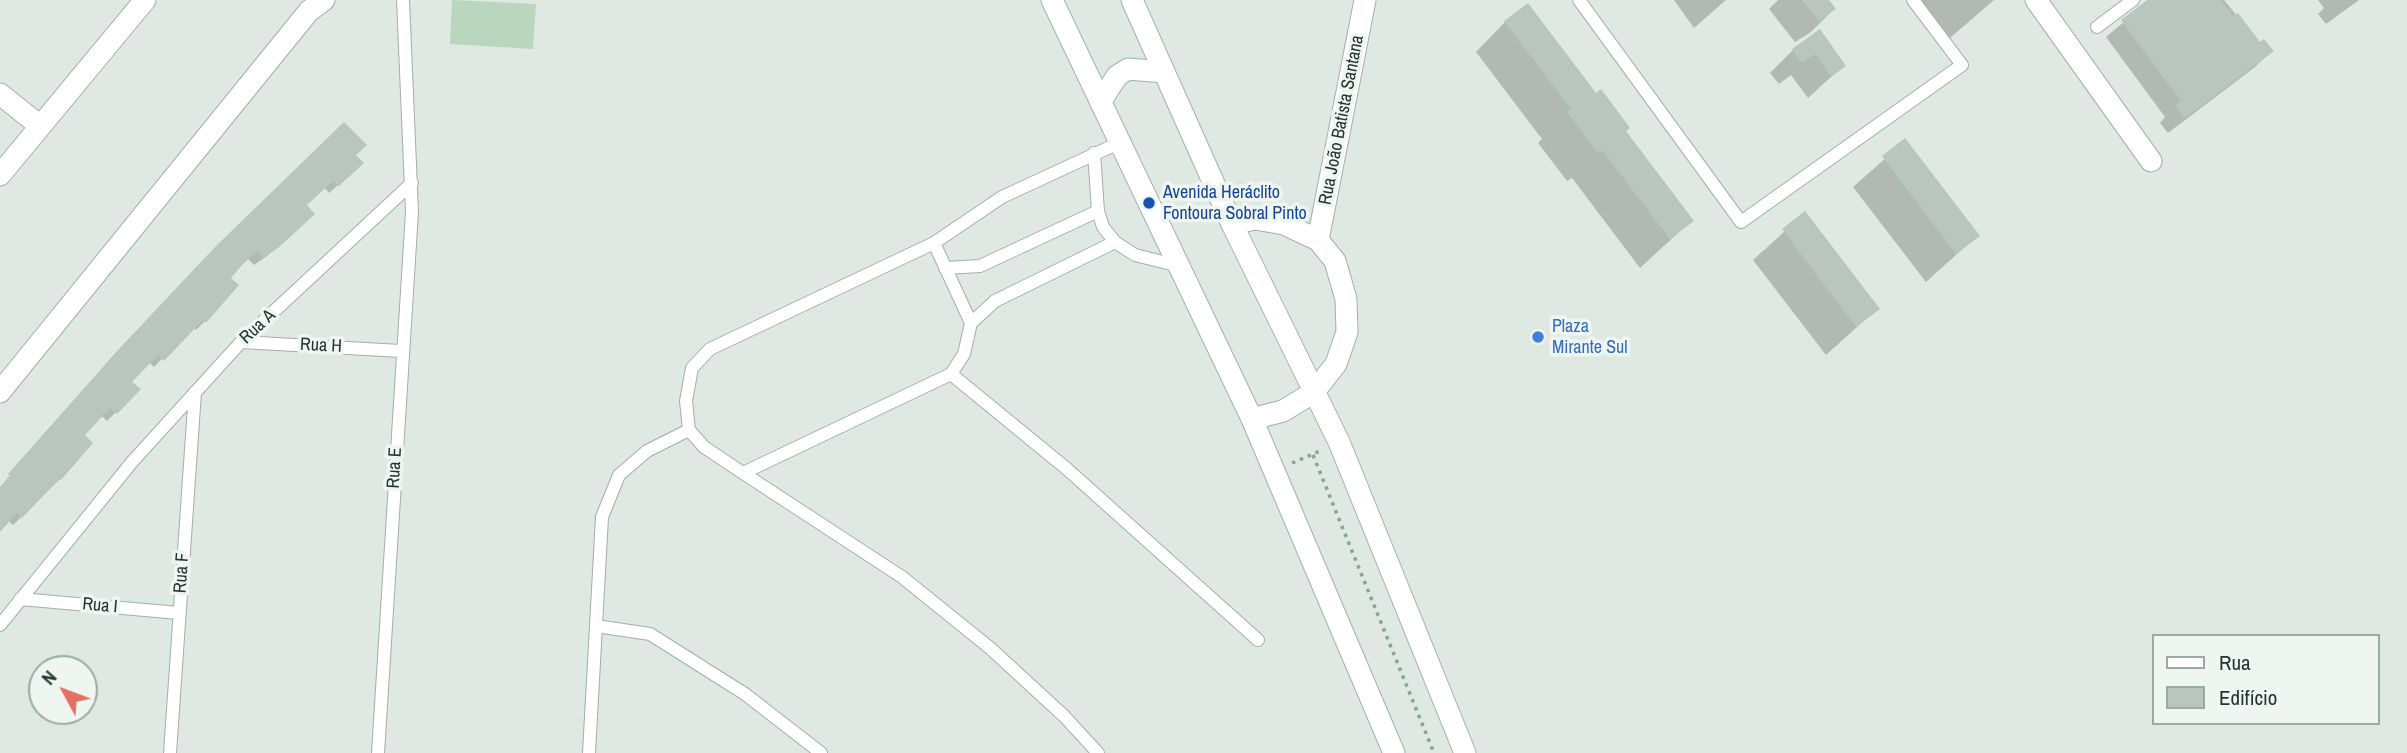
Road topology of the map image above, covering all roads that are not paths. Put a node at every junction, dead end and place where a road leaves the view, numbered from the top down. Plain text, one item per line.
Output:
1 (145, 0) edge
2 (324, 0) edge
3 (403, 0) edge
4 (1052, 0) edge
5 (1132, 0) edge
6 (1365, 0) edge
7 (1579, 0) edge
8 (1913, 0) edge
9 (2036, 0) edge
10 (2133, 0) edge
11 (2097, 27) dead end
12 (1164, 72) junction
13 (0, 94) edge
14 (1101, 101) junction
15 (40, 126) junction
16 (1121, 142) junction
17 (1094, 153) junction
18 (2151, 161) dead end
19 (0, 175) edge
20 (412, 183) junction
21 (1098, 211) junction
22 (1232, 224) junction
23 (1318, 240) junction
24 (1115, 242) junction
25 (934, 243) junction
26 (1179, 266) junction
27 (945, 268) junction
28 (971, 323) junction
29 (241, 342) junction
30 (401, 351) junction
31 (951, 374) junction
32 (0, 392) edge
33 (195, 392) junction
34 (1314, 392) junction
35 (1252, 419) junction
36 (689, 430) junction
37 (743, 473) junction
38 (20, 599) junction
39 (180, 613) junction
40 (0, 623) edge
41 (596, 626) junction
42 (1258, 640) dead end
43 (170, 753) edge
44 (378, 753) edge
45 (589, 753) edge
46 (821, 753) edge
47 (1098, 753) edge
48 (1394, 753) edge
49 (1465, 753) edge

1 - 15 street
2 - 32 street
3 - 20 lane
4 - 14 street
5 - 12 street
6 - 23 street, Rua João Batista Santana
7 - 8 lane
9 - 18 street
10 - 11 lane
12 - 14 street
12 - 22 street
13 - 15 street
14 - 16 street
15 - 19 street
16 - 17 lane
16 - 26 street
17 - 21 lane
17 - 25 lane
20 - 29 lane, Rua A
20 - 30 lane, Rua E
21 - 24 lane
21 - 27 lane
22 - 23 street
22 - 34 street
23 - 34 street
24 - 26 lane
24 - 28 lane
25 - 27 lane
25 - 36 lane
26 - 35 street
27 - 28 lane
28 - 31 lane
29 - 30 lane, Rua H
29 - 33 lane, Rua A
30 - 44 lane, Rua E
31 - 37 lane
31 - 42 lane
33 - 38 lane, Rua A
33 - 39 lane, Rua F
34 - 35 street
34 - 49 street
35 - 48 street
36 - 37 lane
36 - 41 lane
37 - 47 lane
38 - 39 lane, Rua I
38 - 40 lane, Rua A
39 - 43 lane, Rua F
41 - 45 lane
41 - 46 lane

